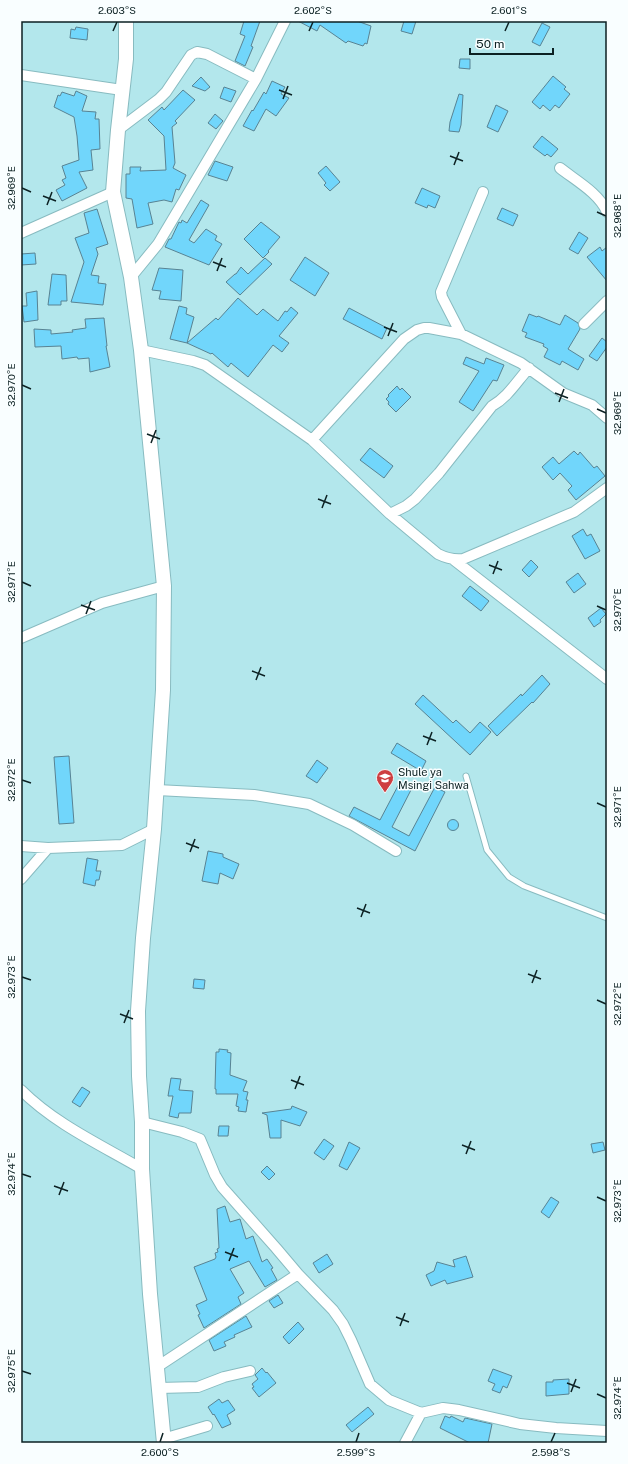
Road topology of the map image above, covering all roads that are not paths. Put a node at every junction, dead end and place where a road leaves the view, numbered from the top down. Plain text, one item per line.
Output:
1 (126, 21) edge
2 (285, 21) edge
3 (21, 75) edge
4 (256, 79) junction
5 (122, 90) junction
6 (118, 130) junction
7 (560, 168) dead end
8 (113, 192) junction
9 (483, 192) dead end
10 (607, 212) edge
11 (21, 233) edge
12 (131, 277) junction
13 (607, 300) edge
14 (584, 324) dead end
15 (461, 334) junction
16 (141, 350) junction
17 (529, 368) junction
18 (607, 418) edge
19 (312, 440) junction
20 (605, 494) edge
21 (390, 514) junction
22 (454, 560) junction
23 (164, 586) junction
24 (21, 638) edge
25 (607, 679) edge
26 (466, 776) dead end
27 (157, 790) junction
28 (154, 828) junction
29 (21, 846) edge
30 (48, 848) junction
31 (396, 851) dead end
32 (21, 879) edge
33 (607, 918) edge
34 (21, 1090) edge
35 (142, 1122) junction
36 (142, 1169) junction
37 (298, 1274) junction
38 (157, 1366) junction
39 (250, 1372) dead end
40 (159, 1388) junction
41 (421, 1413) junction
42 (207, 1426) dead end
43 (607, 1431) edge
44 (164, 1441) edge
45 (405, 1443) edge

1 - 5 main road
2 - 4 street
3 - 5 street
4 - 6 street
4 - 12 street
5 - 6 main road
6 - 8 main road
7 - 10 street
8 - 11 street
8 - 12 main road
9 - 15 street
12 - 16 main road
13 - 14 street
15 - 17 street
15 - 19 street
16 - 19 street
16 - 23 main road
17 - 18 street
17 - 21 street
19 - 21 street
20 - 22 street
21 - 22 street
22 - 25 street
23 - 24 street
23 - 27 main road
26 - 33 lane
27 - 28 main road
27 - 31 street
28 - 30 street
28 - 35 main road
29 - 30 street
30 - 32 street
34 - 36 street
35 - 36 main road
35 - 37 street
36 - 38 main road
37 - 38 street
37 - 41 street
38 - 40 main road
39 - 40 street
40 - 44 main road
41 - 43 street
41 - 45 street
42 - 44 street

